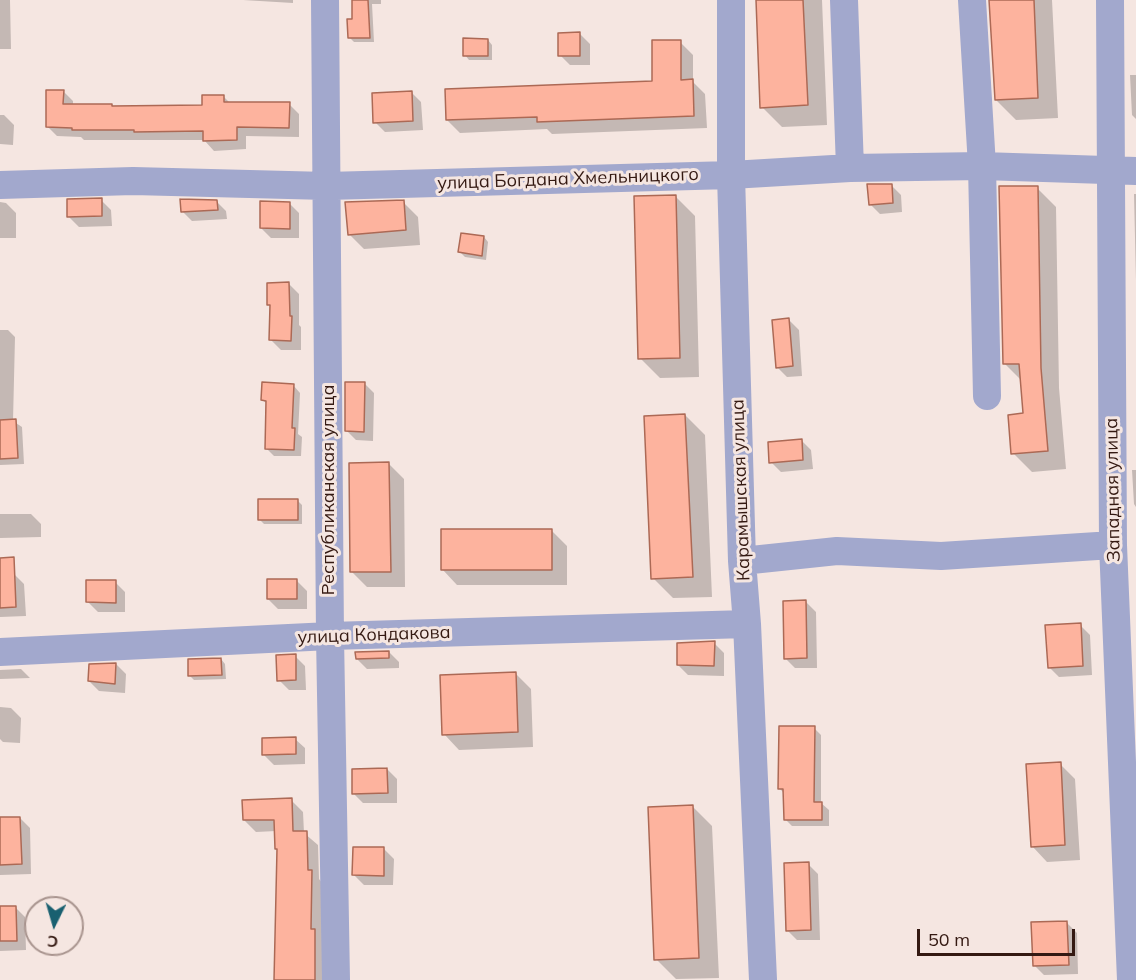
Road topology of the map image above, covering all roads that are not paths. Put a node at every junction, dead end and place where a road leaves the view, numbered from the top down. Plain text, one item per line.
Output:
1 (325, 0) edge
2 (731, 0) edge
3 (844, 0) edge
4 (972, 0) edge
5 (1110, 0) edge
6 (981, 166) junction
7 (850, 168) junction
8 (1123, 171) edge
9 (731, 175) junction
10 (0, 185) edge
11 (327, 186) junction
12 (987, 396) dead end
13 (1113, 545) junction
14 (742, 561) junction
15 (747, 624) junction
16 (330, 636) junction
17 (0, 652) edge
18 (336, 980) edge
19 (763, 980) edge
20 (1131, 980) edge

1 - 11 street, Республиканская улица
2 - 9 street, Карамышская улица
3 - 7 street
4 - 6 street
5 - 8 street, Западная улица
6 - 7 street, улица Богдана Хмельницкого
6 - 8 street, улица Богдана Хмельницкого
6 - 12 street
7 - 9 street, улица Богдана Хмельницкого
8 - 13 street, Западная улица
9 - 11 street, улица Богдана Хмельницкого
9 - 14 street, Карамышская улица
10 - 11 street, улица Богдана Хмельницкого
11 - 16 street, Республиканская улица
13 - 14 street
13 - 20 street, Западная улица
14 - 15 street, Карамышская улица
15 - 16 street, улица Кондакова
15 - 19 street, Карамышская улица
16 - 17 street, улица Кондакова
16 - 18 street, Республиканская улица

